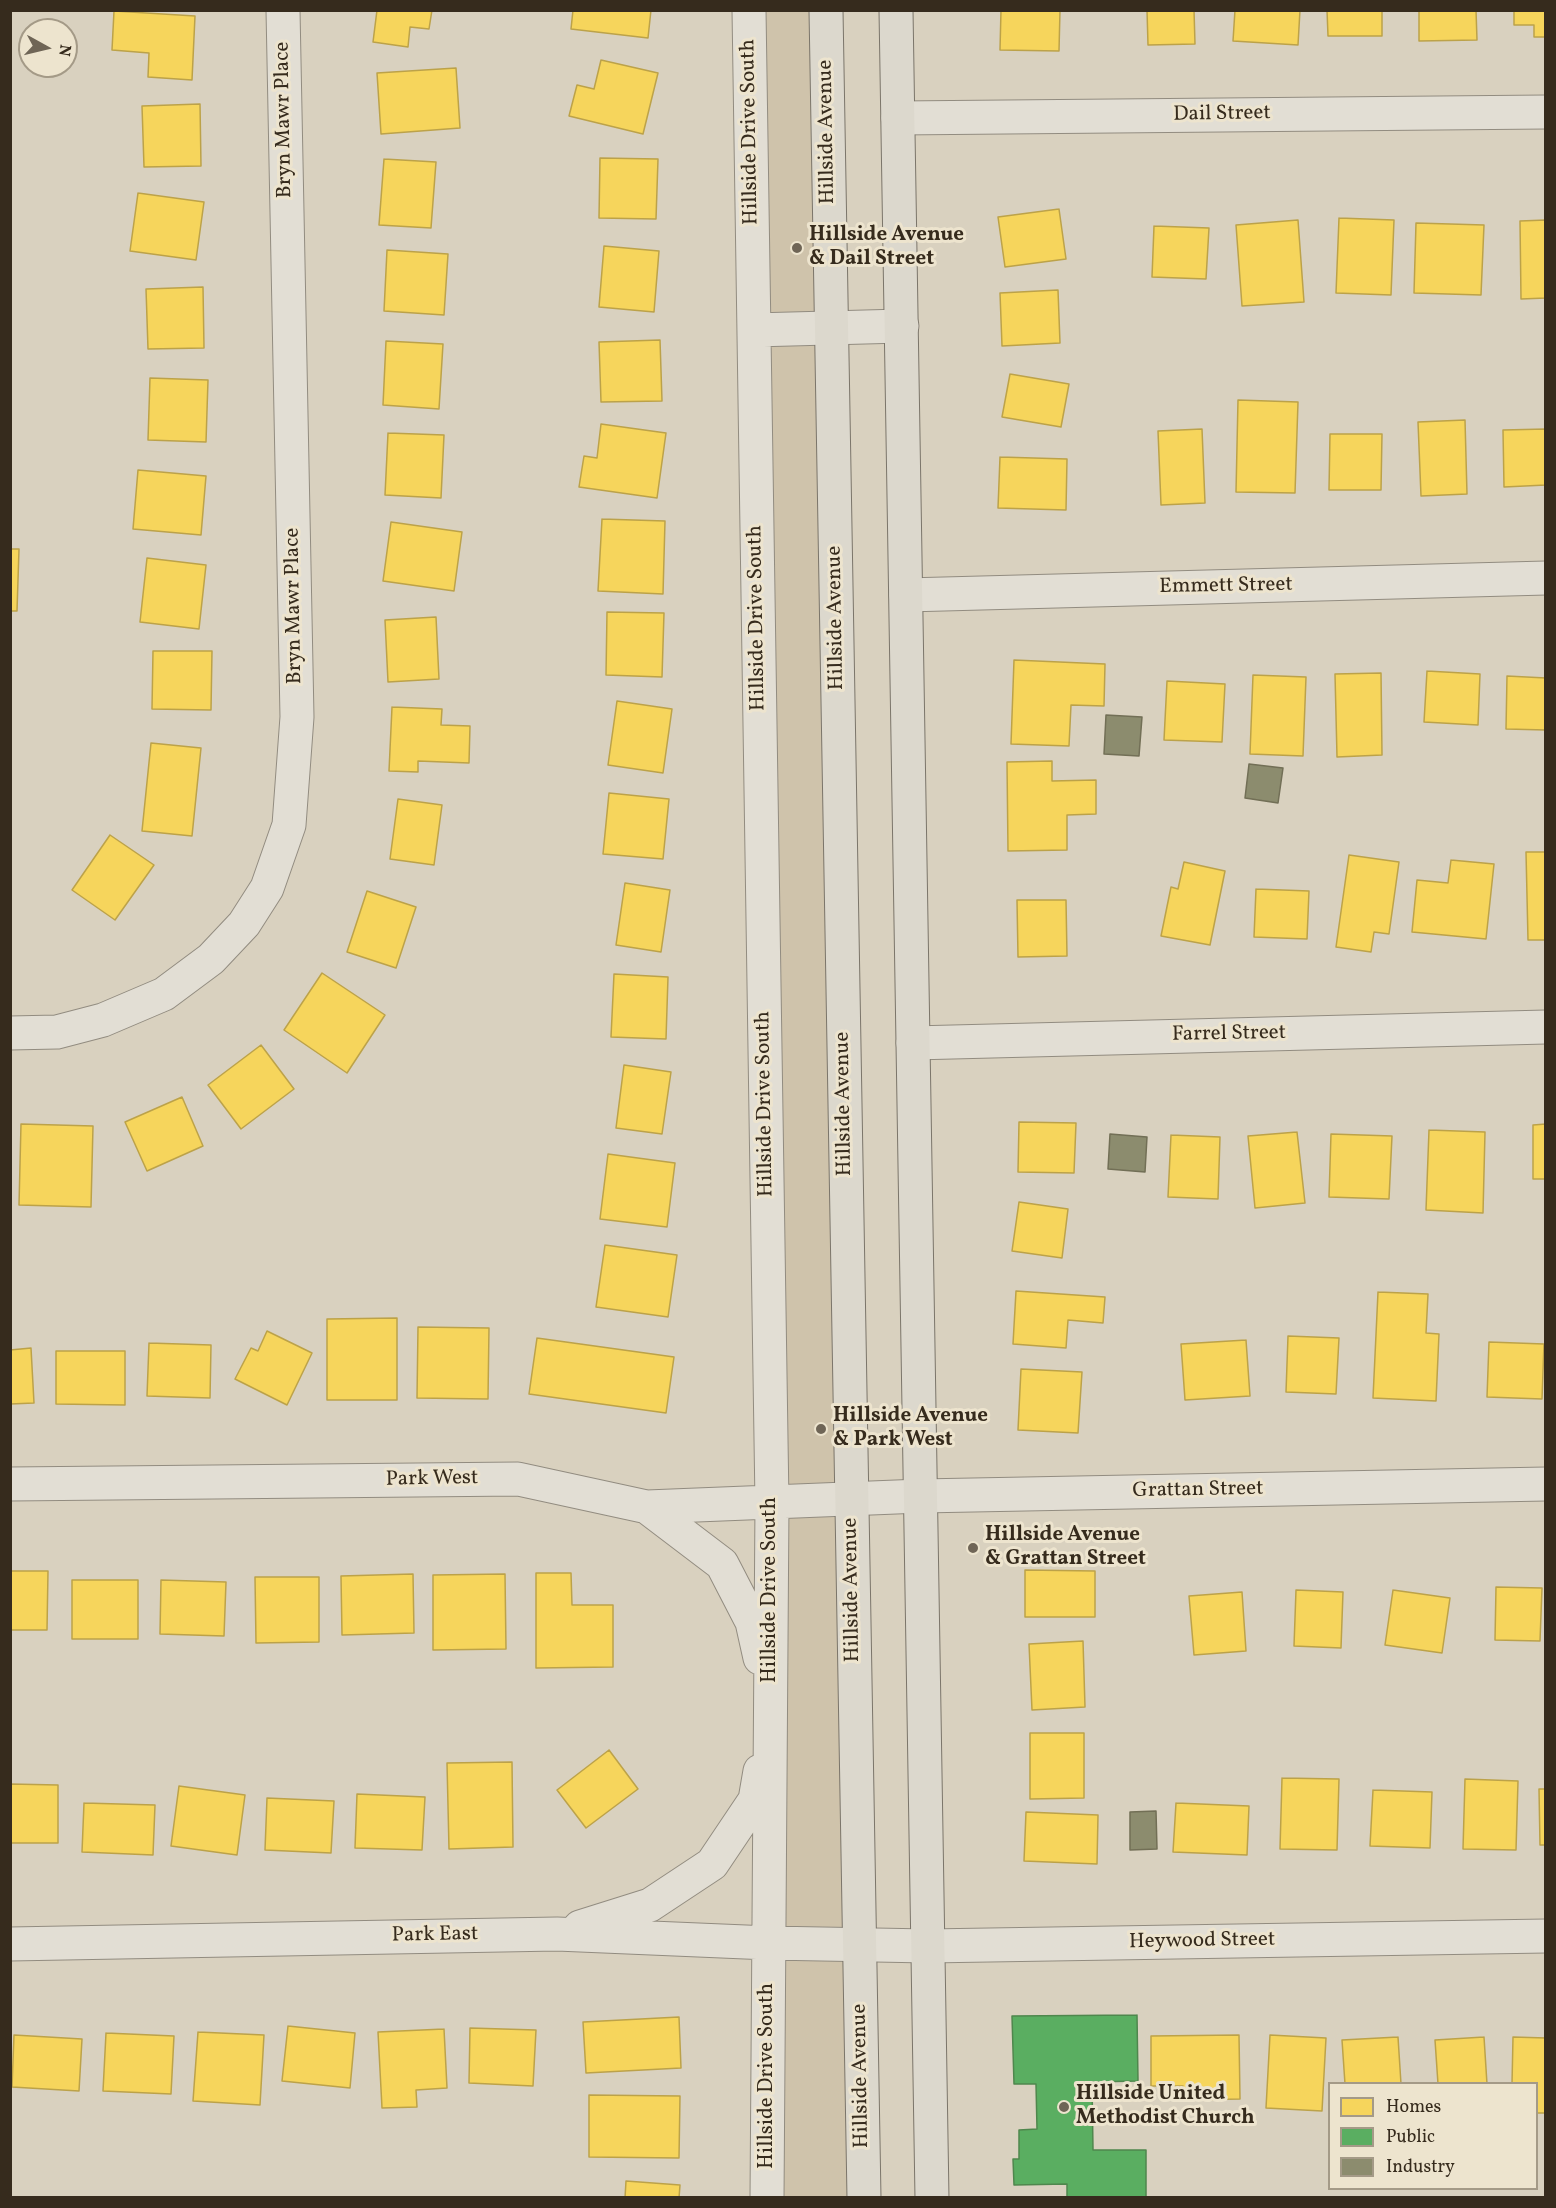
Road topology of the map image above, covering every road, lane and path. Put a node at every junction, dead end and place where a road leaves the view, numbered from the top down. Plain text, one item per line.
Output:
1 (283, 10) edge
2 (749, 10) edge
3 (826, 10) edge
4 (896, 10) edge
5 (1545, 112) edge
6 (898, 118) junction
7 (902, 326) junction
8 (832, 328) junction
9 (754, 330) junction
10 (1545, 578) edge
11 (906, 595) junction
12 (1545, 1027) edge
13 (10, 1033) edge
14 (913, 1042) junction
15 (10, 1484) edge
16 (1545, 1484) edge
17 (921, 1496) junction
18 (851, 1499) junction
19 (772, 1503) junction
20 (647, 1507) junction
21 (771, 1710) junction
22 (557, 1934) junction
23 (1545, 1936) edge
24 (10, 1944) edge
25 (769, 1944) junction
26 (859, 1944) junction
27 (928, 1946) junction
28 (767, 2198) edge
29 (864, 2198) edge
30 (932, 2198) edge

1 - 13 street, Bryn Mawr Place
2 - 9 street, Hillside Drive South
3 - 8 main road, Hillside Avenue
4 - 6 main road
5 - 6 street, Dail Street
6 - 7 main road
7 - 8 street
7 - 11 main road
8 - 9 street
8 - 18 main road, Hillside Avenue
9 - 19 street, Hillside Drive South
10 - 11 street, Emmett Street
11 - 14 main road
12 - 14 street, Farrel Street
14 - 17 main road
15 - 20 street, Park West
16 - 17 street, Grattan Street
17 - 18 street, Grattan Street
17 - 27 main road
18 - 19 street, Park West
18 - 26 main road, Hillside Avenue
19 - 20 street, Park West
19 - 21 street, Hillside Drive South
20 - 21 street
21 - 22 street
21 - 25 street, Hillside Drive South
22 - 24 street, Park East
22 - 25 street, Park East
23 - 27 street, Heywood Street
25 - 26 street, Park East
25 - 28 street, Hillside Drive South
26 - 27 street, Heywood Street
26 - 29 main road, Hillside Avenue
27 - 30 main road

